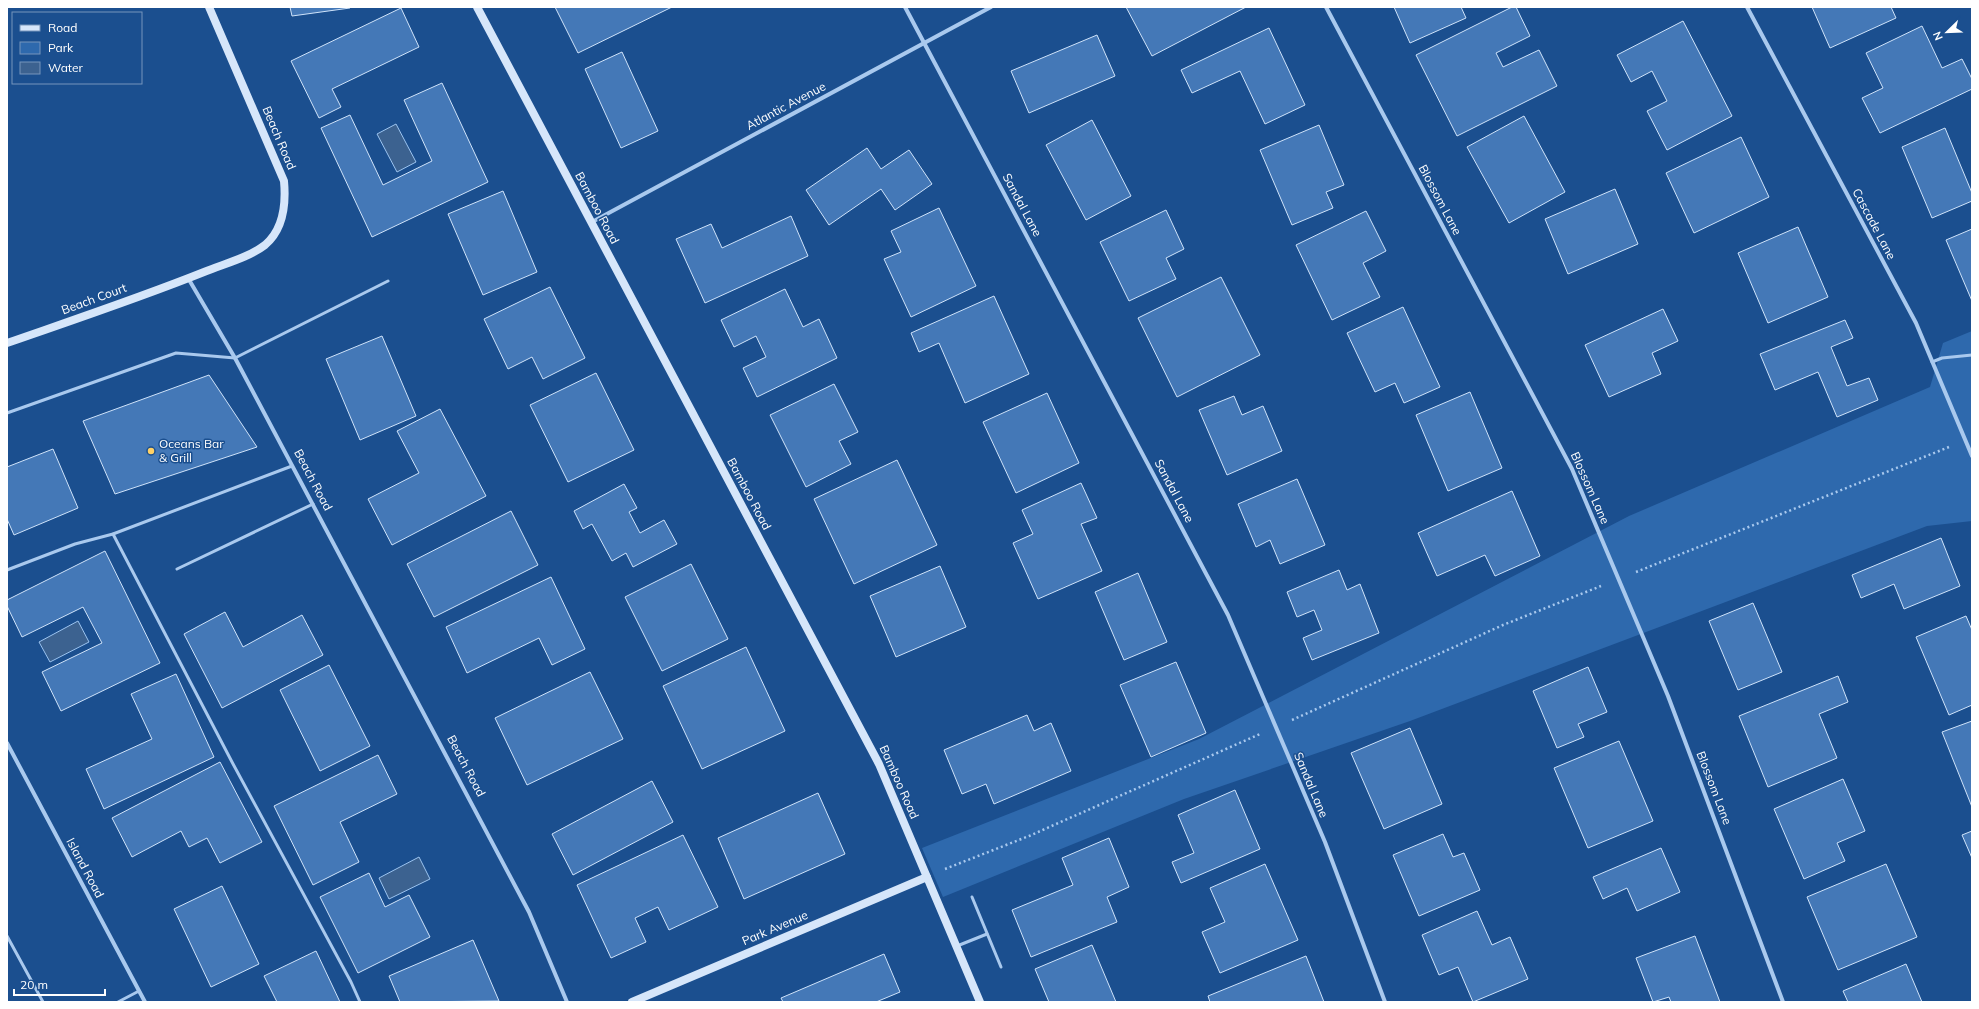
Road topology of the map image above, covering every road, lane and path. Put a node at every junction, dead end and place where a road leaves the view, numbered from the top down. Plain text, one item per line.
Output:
1 (209, 7) edge
2 (477, 7) edge
3 (905, 7) edge
4 (991, 7) edge
5 (1326, 7) edge
6 (1747, 7) edge
7 (924, 43) junction
8 (591, 222) junction
9 (188, 278) junction
10 (388, 281) dead end
11 (7, 343) edge
12 (1972, 355) edge
13 (235, 358) junction
14 (1932, 362) junction
15 (7, 412) edge
16 (1965, 441) junction
17 (1972, 456) edge
18 (292, 466) junction
19 (313, 504) junction
20 (113, 534) junction
21 (177, 569) dead end
22 (7, 570) edge
23 (1618, 579) junction
24 (1275, 728) junction
25 (7, 743) edge
26 (927, 877) junction
27 (972, 897) dead end
28 (987, 934) junction
29 (7, 936) edge
30 (957, 946) junction
31 (1001, 967) dead end
32 (139, 991) junction
33 (43, 1002) edge
34 (118, 1002) edge
35 (145, 1002) edge
36 (360, 1002) edge
37 (567, 1002) edge
38 (632, 1002) edge
39 (980, 1002) edge
40 (1385, 1002) edge
41 (1783, 1002) edge

1 - 9 street, Beach Road
2 - 8 street, Bamboo Road
3 - 7 street, Sandal Lane
4 - 7 street, Atlantic Avenue
5 - 23 street, Blossom Lane
6 - 14 street, Cascade Lane
7 - 8 street, Atlantic Avenue
7 - 24 street, Sandal Lane
8 - 26 street, Bamboo Road
9 - 11 street, Beach Court
9 - 13 street, Beach Road
10 - 13 lane
12 - 14 lane
13 - 15 lane
13 - 18 street, Beach Road
14 - 16 street, Cascade Lane
16 - 17 street, Cascade Lane
16 - 23 path
18 - 19 street, Beach Road
18 - 20 lane
19 - 21 lane
19 - 37 street, Beach Road
20 - 22 lane
20 - 36 lane
23 - 24 path
23 - 41 street, Blossom Lane
24 - 26 path
24 - 40 street, Sandal Lane
25 - 32 street, Island Road
26 - 30 street, Bamboo Road
26 - 38 street, Park Avenue
27 - 28 lane
28 - 30 lane
28 - 31 lane
29 - 33 lane
30 - 39 street, Bamboo Road
32 - 34 lane
32 - 35 street, Island Road

